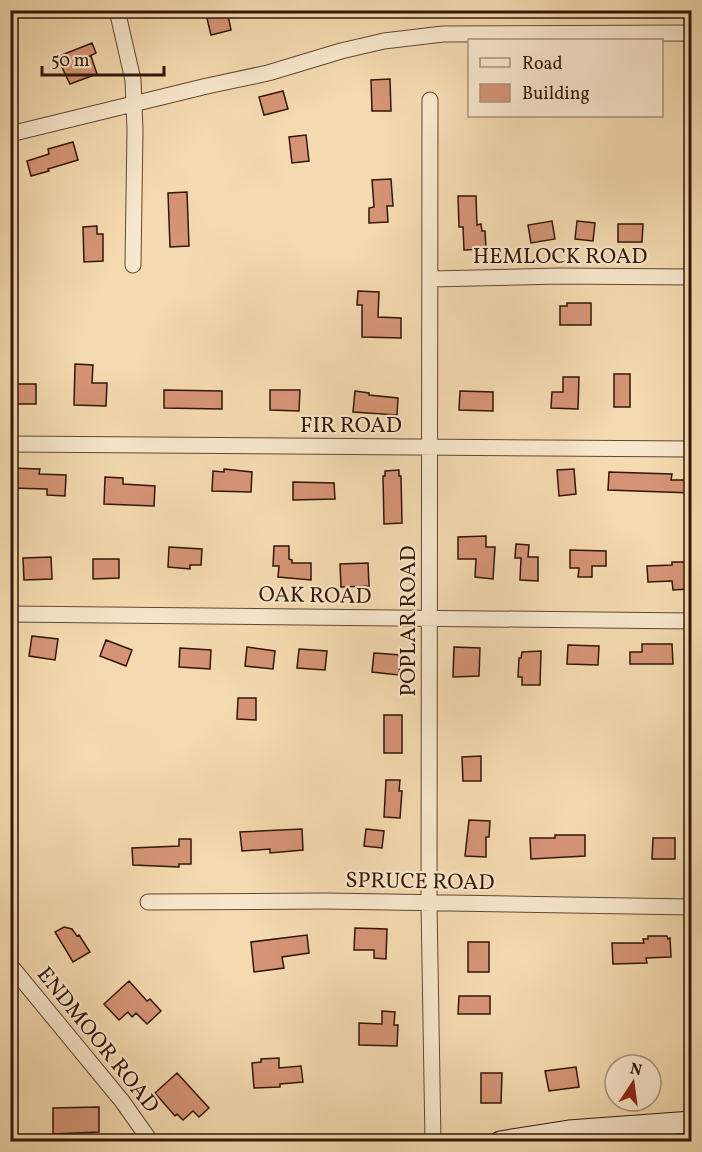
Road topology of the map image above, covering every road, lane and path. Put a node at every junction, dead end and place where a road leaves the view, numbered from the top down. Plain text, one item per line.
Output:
1 (117, 10) edge
2 (692, 33) edge
3 (430, 100) dead end
4 (134, 104) junction
5 (10, 134) edge
6 (133, 265) dead end
7 (692, 277) edge
8 (430, 279) junction
9 (10, 444) edge
10 (429, 447) junction
11 (692, 449) edge
12 (10, 614) edge
13 (429, 618) junction
14 (692, 621) edge
15 (148, 902) dead end
16 (429, 903) junction
17 (692, 907) edge
18 (10, 965) edge
19 (692, 1122) edge
20 (151, 1142) edge
21 (433, 1142) edge
22 (500, 1142) edge

1 - 4 street
2 - 4 street
3 - 8 street, POPLAR ROAD
4 - 5 street
4 - 6 street
7 - 8 street, HEMLOCK ROAD
8 - 10 street, POPLAR ROAD
9 - 10 street, FIR ROAD
10 - 11 street, FIR ROAD
10 - 13 street, POPLAR ROAD
12 - 13 street, OAK ROAD
13 - 14 street, OAK ROAD
13 - 16 street, POPLAR ROAD
15 - 16 street, SPRUCE ROAD
16 - 17 street, SPRUCE ROAD
16 - 21 street, POPLAR ROAD
18 - 20 street, ENDMOOR ROAD
19 - 22 main road

